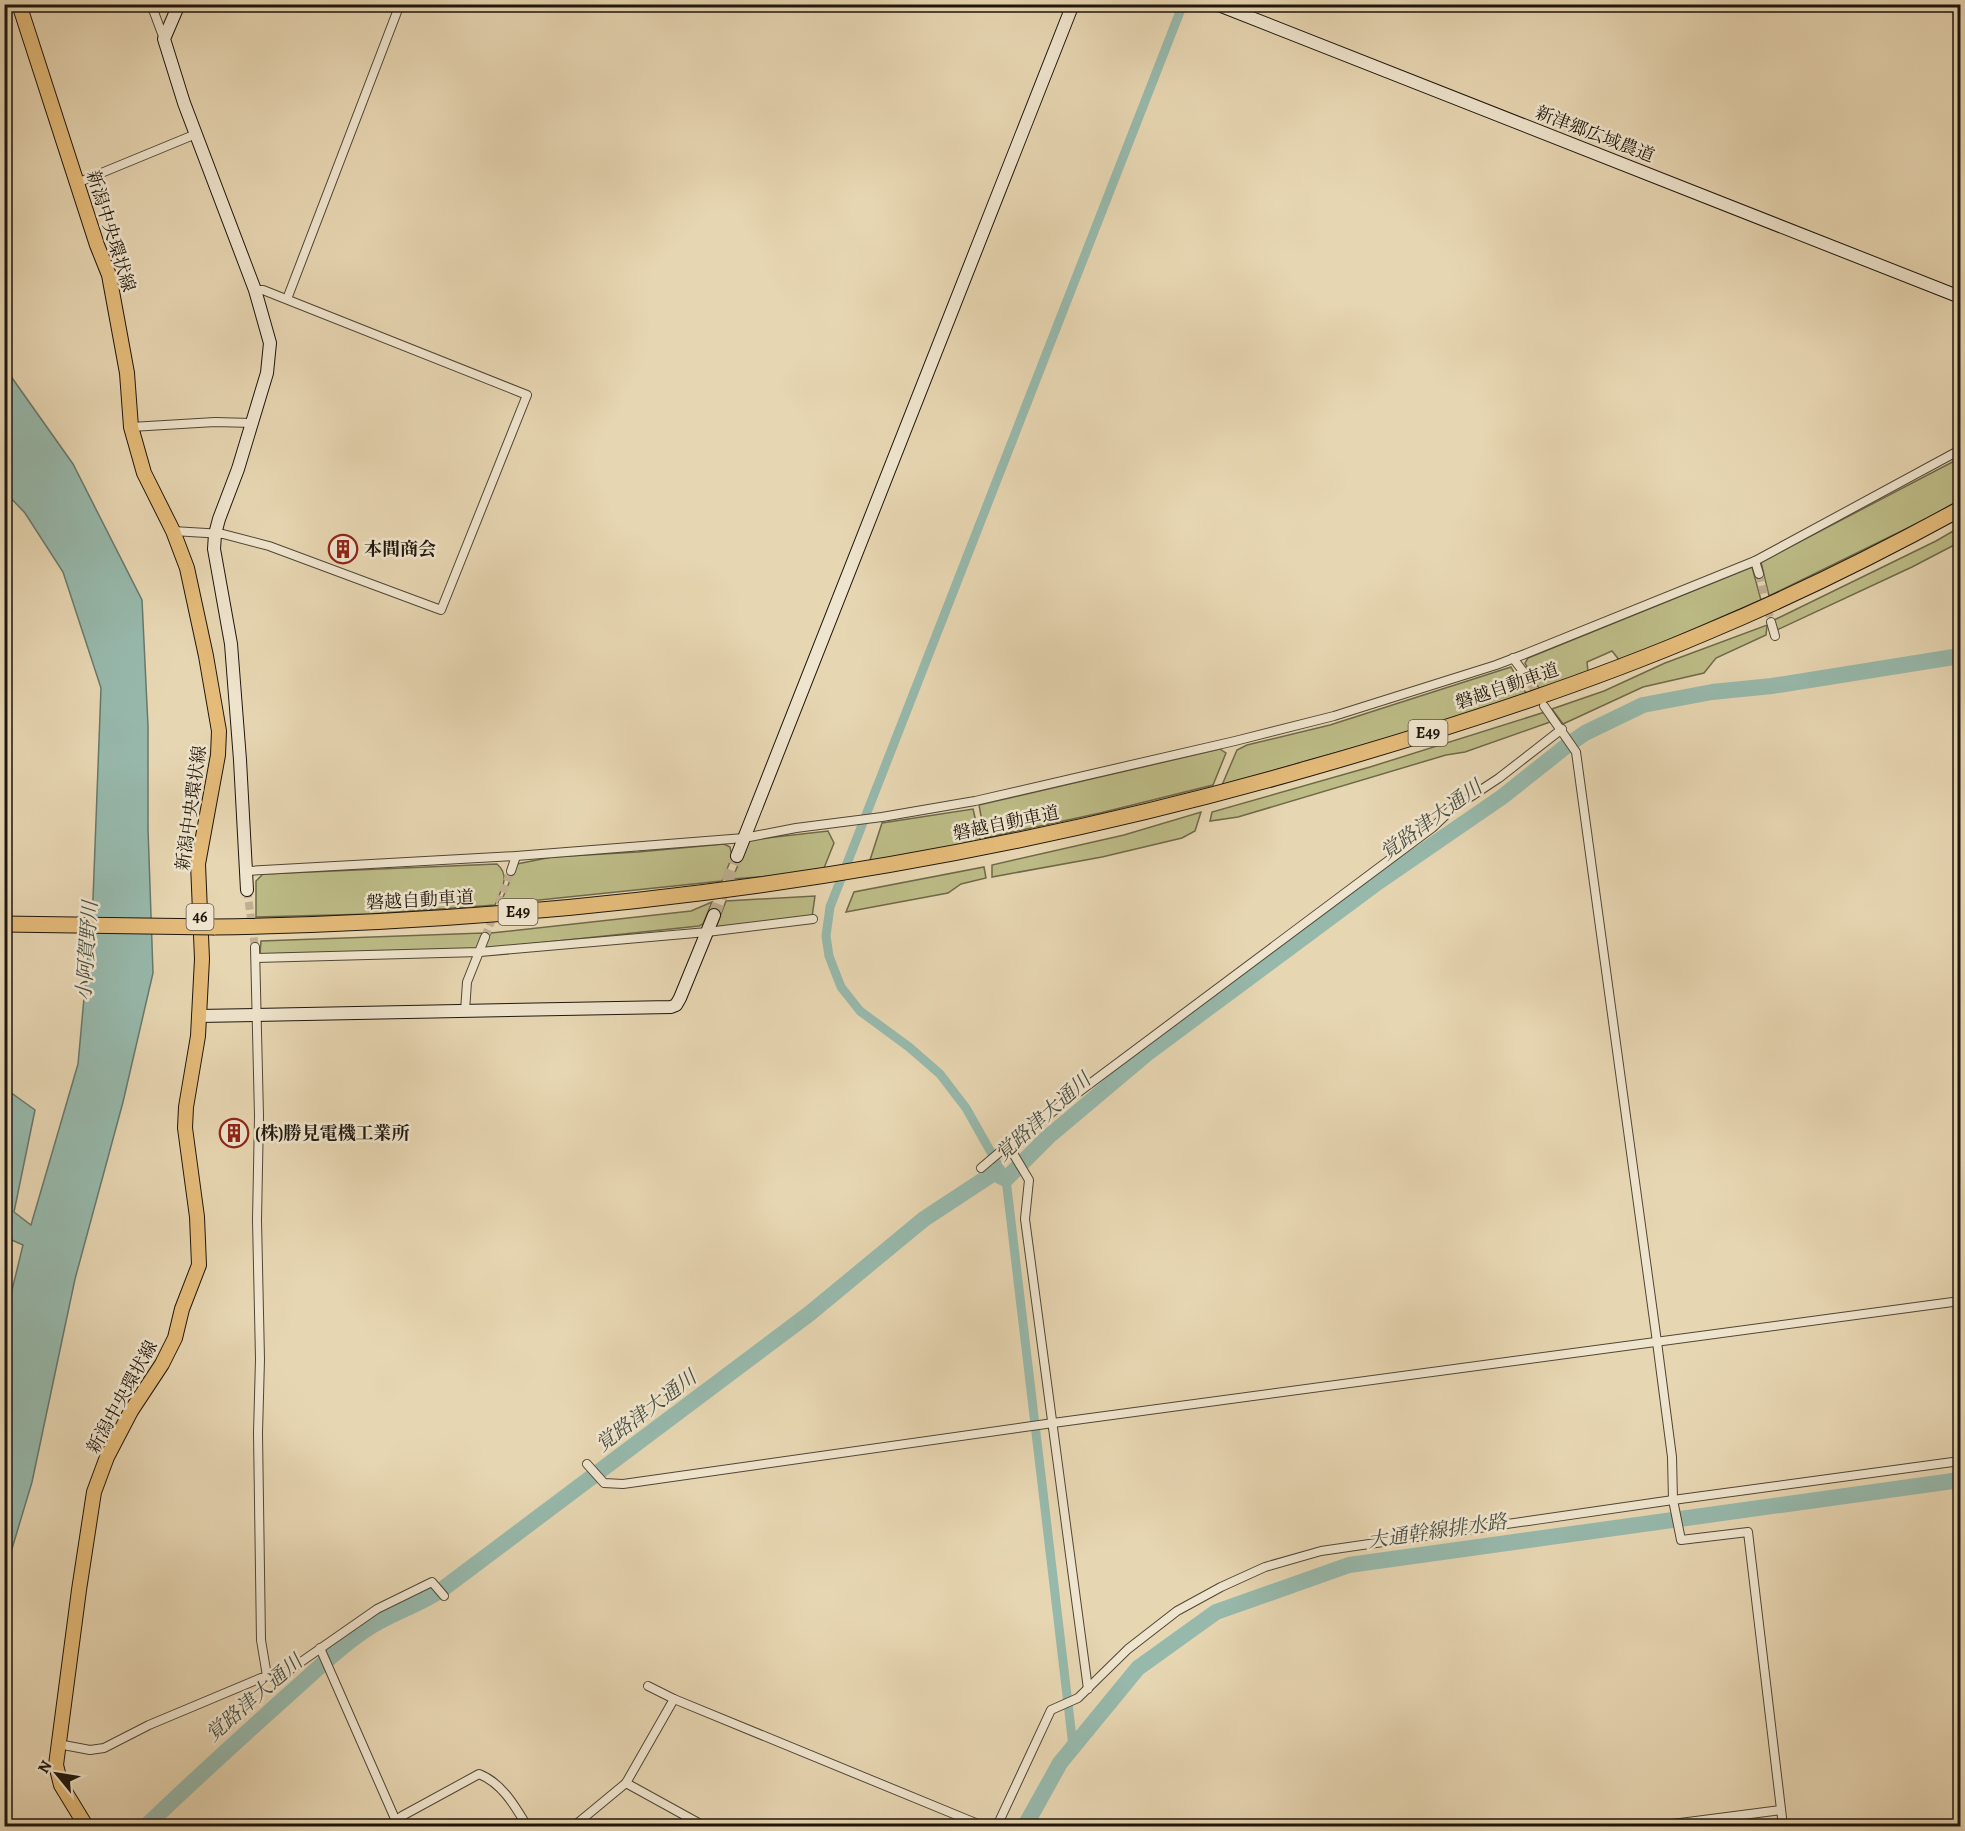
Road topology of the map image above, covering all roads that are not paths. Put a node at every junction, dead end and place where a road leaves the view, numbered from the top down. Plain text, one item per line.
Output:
1 (19, 4) edge
2 (151, 4) edge
3 (179, 4) edge
4 (400, 4) edge
5 (1073, 4) edge
6 (1216, 4) edge
7 (164, 39) junction
8 (195, 134) junction
9 (77, 183) junction
10 (255, 290) junction
11 (1960, 297) edge
12 (287, 299) junction
13 (252, 423) junction
14 (130, 427) junction
15 (1960, 450) edge
16 (1960, 509) edge
17 (173, 531) junction
18 (215, 534) junction
19 (1755, 561) junction
20 (1759, 574) tunnel mouth
21 (1771, 622) tunnel mouth
22 (1775, 636) dead end
23 (1513, 658) junction
24 (1525, 674) tunnel mouth
25 (1544, 706) tunnel mouth
26 (1563, 731) junction
27 (744, 838) junction
28 (516, 856) junction
29 (737, 856) tunnel mouth
30 (247, 871) junction
31 (511, 871) tunnel mouth
32 (247, 890) tunnel mouth
33 (714, 915) tunnel mouth
34 (813, 919) dead end
35 (4, 924) edge
36 (708, 932) junction
37 (485, 937) tunnel mouth
38 (255, 947) tunnel mouth
39 (480, 952) junction
40 (256, 958) junction
41 (465, 1011) junction
42 (256, 1014) junction
43 (198, 1016) junction
44 (1010, 1148) junction
45 (981, 1168) dead end
46 (1960, 1301) edge
47 (1657, 1342) junction
48 (1049, 1424) junction
49 (1960, 1461) edge
50 (589, 1467) dead end
51 (1674, 1503) junction
52 (444, 1596) dead end
53 (321, 1650) junction
54 (267, 1676) junction
55 (648, 1686) dead end
56 (1088, 1689) junction
57 (674, 1699) junction
58 (58, 1744) junction
59 (626, 1783) junction
60 (1781, 1810) junction
61 (396, 1821) junction
62 (86, 1827) edge
63 (388, 1827) edge
64 (527, 1827) edge
65 (574, 1827) edge
66 (704, 1827) edge
67 (983, 1827) edge
68 (998, 1827) edge
69 (1658, 1827) edge
70 (1783, 1827) edge

1 - 9 main road, 新潟中央環状線 / 46
2 - 7 street
3 - 7 street
4 - 12 street
5 - 27 street
6 - 11 street, 新津郷広域農道
7 - 8 street
8 - 9 street
8 - 10 street
9 - 14 main road, 新潟中央環状線 / 46
10 - 12 street
10 - 13 street
12 - 18 street
13 - 14 street
13 - 18 street
14 - 17 main road, 新潟中央環状線 / 46
15 - 19 street
16 - 35 highway, 磐越自動車道 / E49, bridge
17 - 18 street
17 - 43 main road, 新潟中央環状線 / 46
18 - 30 street
19 - 20 street
19 - 23 street
21 - 22 street
23 - 24 street
23 - 27 street
25 - 26 street
26 - 44 street
26 - 47 street
27 - 28 street
27 - 29 street
28 - 30 street
28 - 31 street
30 - 32 street
33 - 36 street
34 - 36 street
36 - 39 street
36 - 41 street
37 - 39 street
38 - 40 street
39 - 40 street
39 - 41 street
40 - 42 street
41 - 42 street
42 - 43 street
42 - 54 street
43 - 58 main road, 新潟中央環状線 / 46
44 - 45 street
44 - 48 street
46 - 47 street
47 - 48 street
47 - 51 street
48 - 50 street
48 - 56 street
49 - 51 street
51 - 56 street
51 - 60 street
52 - 53 street
53 - 54 street
53 - 61 street
54 - 58 street
55 - 57 street
56 - 68 street
57 - 59 street
57 - 67 street
58 - 62 main road, 新潟中央環状線 / 46
59 - 65 street
59 - 66 street
60 - 69 street
60 - 70 street
61 - 63 street
61 - 64 street

